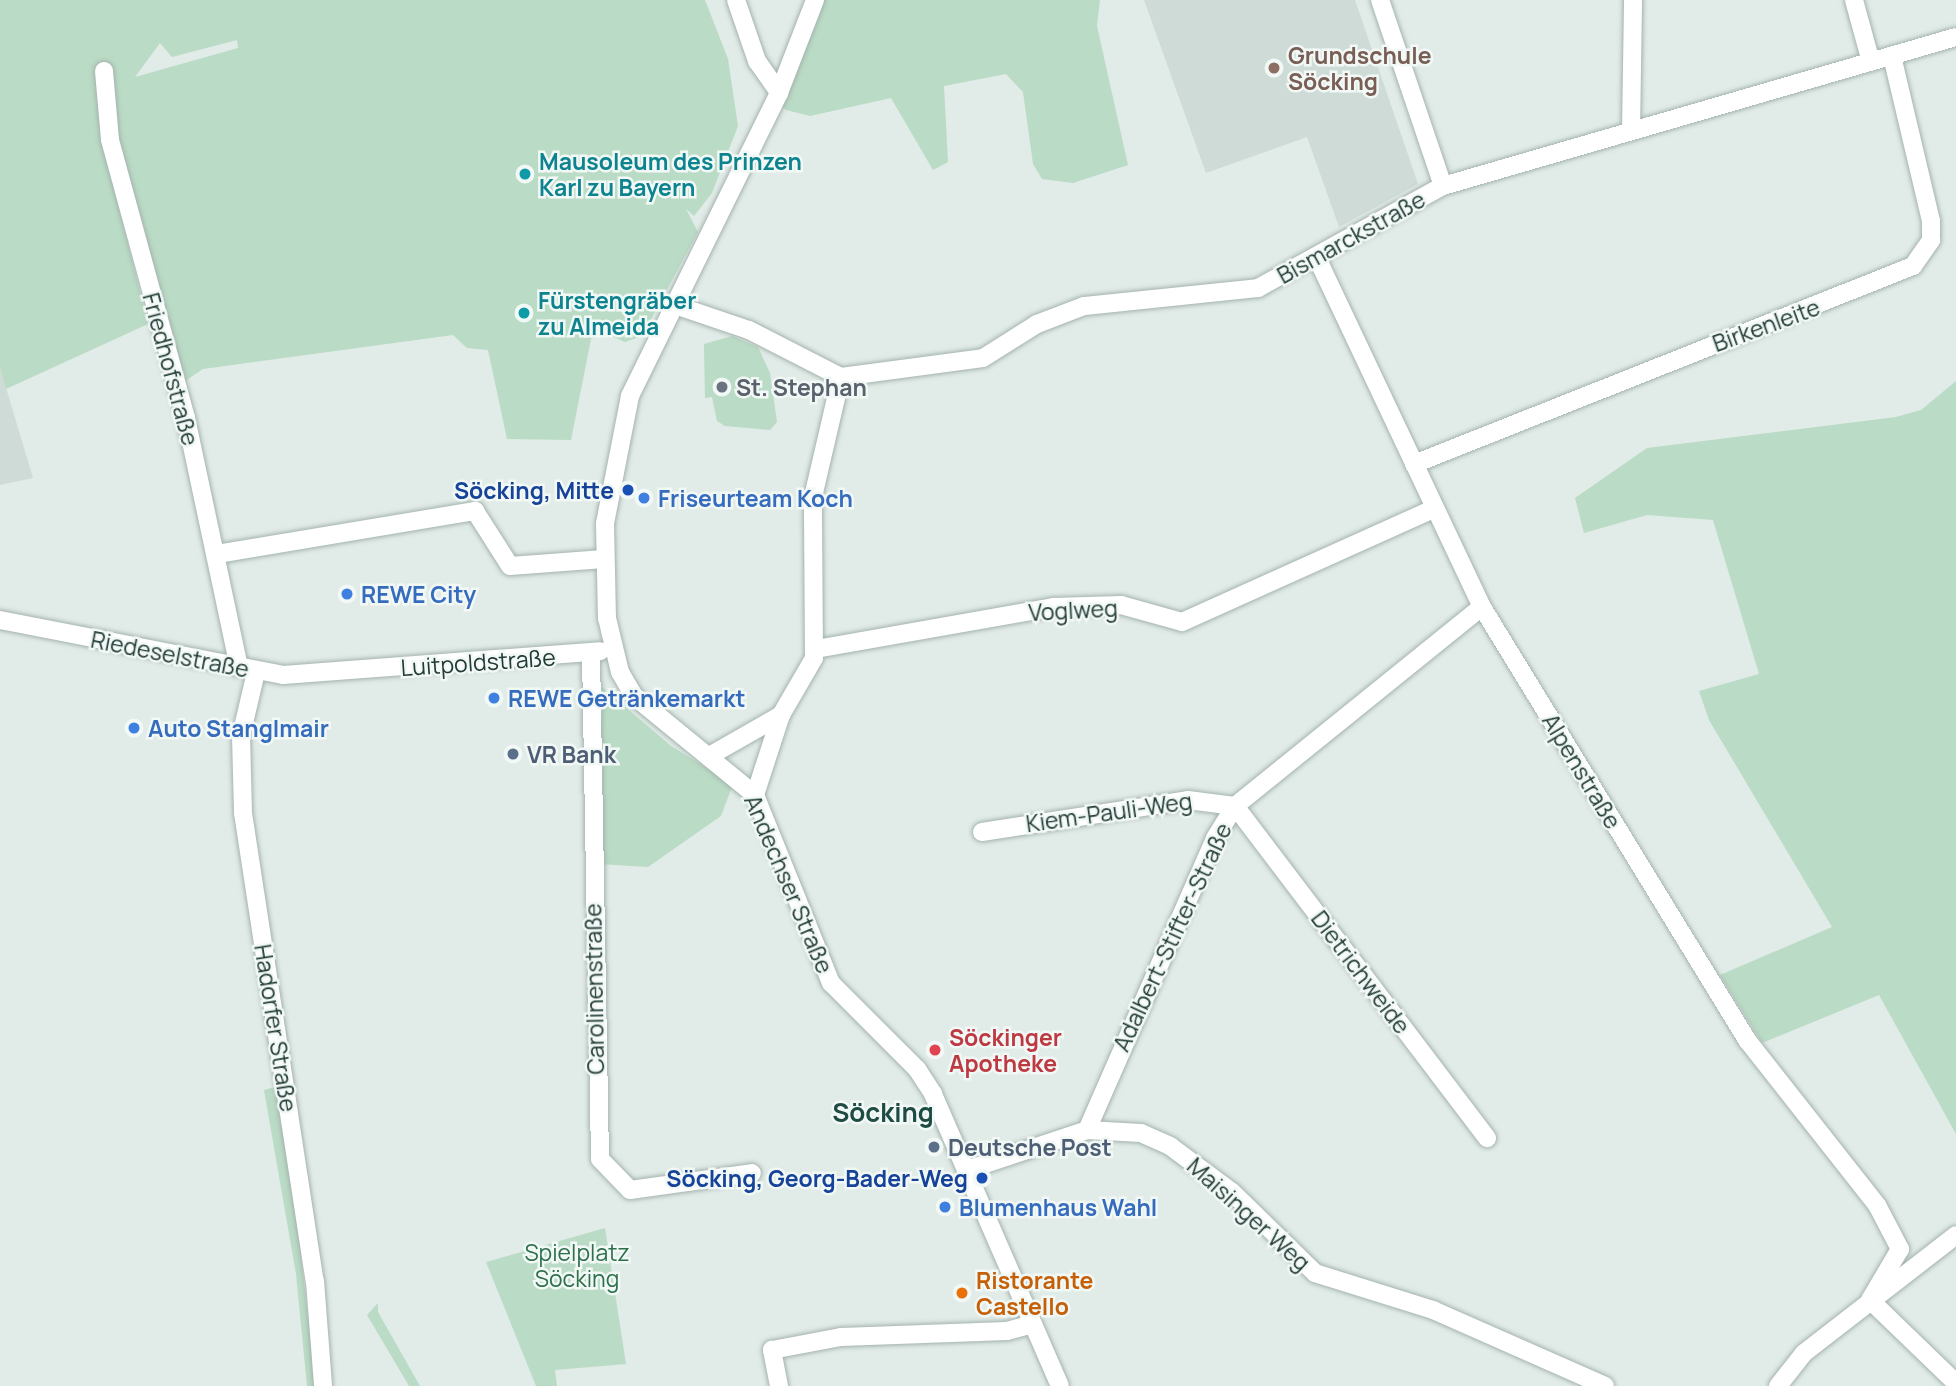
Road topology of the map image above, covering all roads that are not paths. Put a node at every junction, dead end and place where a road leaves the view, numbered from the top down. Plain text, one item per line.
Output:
1 (736, 0) edge
2 (815, 0) edge
3 (1380, 0) edge
4 (1633, 0) edge
5 (1854, 0) edge
6 (1956, 37) edge
7 (1892, 56) junction
8 (1871, 62) junction
9 (104, 71) dead end
10 (779, 93) junction
11 (1631, 131) junction
12 (1443, 186) junction
13 (1318, 260) junction
14 (672, 304) junction
15 (841, 377) junction
16 (1414, 464) junction
17 (1433, 509) junction
18 (216, 554) junction
19 (604, 559) junction
20 (1482, 607) junction
21 (0, 620) edge
22 (613, 648) junction
23 (816, 649) junction
24 (591, 653) junction
25 (248, 669) junction
26 (342, 671) joint
27 (781, 715) junction
28 (711, 755) junction
29 (755, 795) junction
30 (1236, 806) junction
31 (982, 832) dead end
32 (1087, 1130) junction
33 (1487, 1138) dead end
34 (967, 1170) junction
35 (752, 1173) dead end
36 (1956, 1235) edge
37 (1870, 1300) junction
38 (1030, 1325) junction
39 (1956, 1383) edge
40 (323, 1386) edge
41 (779, 1386) edge
42 (1060, 1386) edge
43 (1605, 1386) edge
44 (1778, 1386) edge

1 - 10 street
2 - 10 street, Andechser Straße
3 - 12 street
4 - 11 street
5 - 8 street
6 - 7 street, Bismarckstraße
7 - 8 street, Bismarckstraße
7 - 16 street, Birkenleite
8 - 11 street, Bismarckstraße
9 - 18 street, Friedhofstraße
10 - 14 street, Andechser Straße
11 - 12 street, Bismarckstraße
12 - 13 street, Bismarckstraße
13 - 15 street, Bismarckstraße
13 - 16 street, Alpenstraße
14 - 15 street
14 - 19 street, Andechser Straße
15 - 23 street
16 - 17 street, Alpenstraße
17 - 20 street, Alpenstraße
17 - 23 street, Voglweg
18 - 19 street
18 - 25 street, Friedhofstraße
19 - 22 street, Andechser Straße
20 - 30 street, Adalbert-Stifter-Straße
20 - 37 street, Alpenstraße
21 - 25 street, Riedeselstraße
22 - 24 street, Luitpoldstraße
22 - 28 street, Andechser Straße
23 - 27 street
24 - 26 street, Luitpoldstraße
24 - 35 street, Carolinenstraße
25 - 26 street, Riedeselstraße
25 - 40 street, Hadorfer Straße
27 - 28 street
27 - 29 street
28 - 29 street, Andechser Straße
29 - 34 street, Andechser Straße
30 - 31 street, Kiem-Pauli-Weg
30 - 32 street, Adalbert-Stifter-Straße
30 - 33 street, Dietrichweide
32 - 34 street, Maisinger Weg
32 - 43 street, Maisinger Weg
34 - 38 street, Andechser Straße
36 - 37 street
37 - 39 street
37 - 44 street
38 - 41 street
38 - 42 street, Andechser Straße

